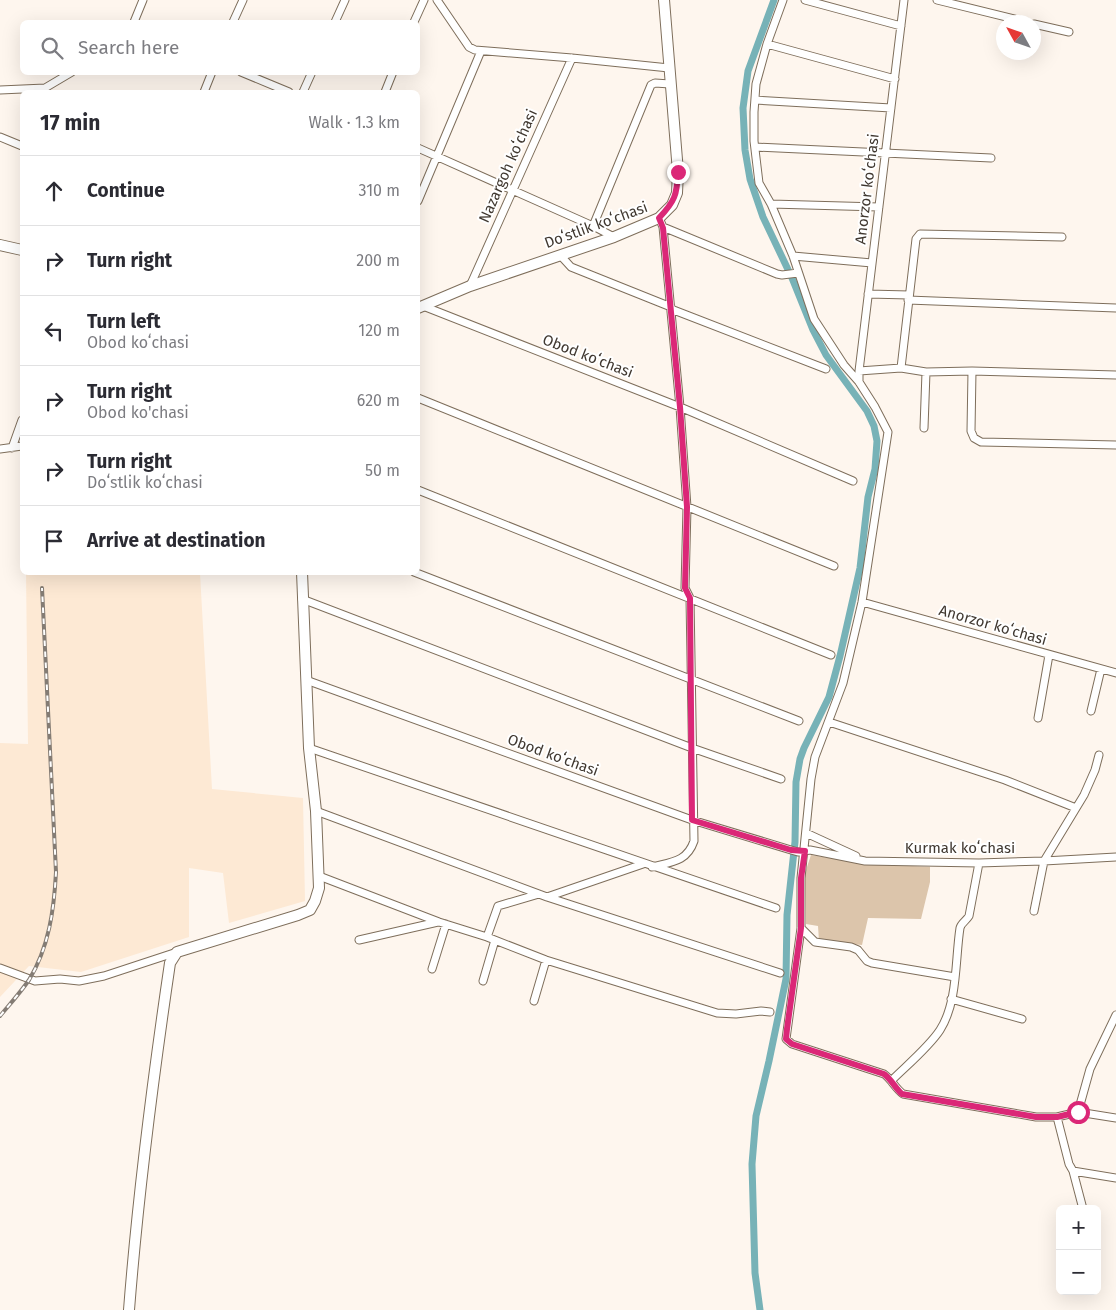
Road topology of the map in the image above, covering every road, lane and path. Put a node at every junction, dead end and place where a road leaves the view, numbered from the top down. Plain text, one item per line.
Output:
1 (144, 0) edge
2 (243, 0) edge
3 (345, 0) edge
4 (424, 0) edge
5 (438, 0) edge
6 (664, 0) edge
7 (782, 0) edge
8 (805, 0) edge
9 (904, 0) edge
10 (937, 0) edge
11 (998, 15) edge
12 (135, 20) edge
13 (234, 20) edge
14 (336, 20) edge
15 (415, 20) edge
16 (900, 26) junction
17 (1041, 26) edge
18 (1069, 32) dead end
19 (767, 44) junction
20 (481, 50) junction
21 (572, 58) junction
22 (669, 68) junction
23 (67, 75) edge
24 (211, 75) edge
25 (248, 75) edge
26 (311, 75) edge
27 (392, 75) edge
28 (895, 79) junction
29 (670, 84) junction
30 (0, 90) edge
31 (205, 90) edge
32 (284, 90) edge
33 (304, 90) edge
34 (386, 90) edge
35 (755, 100) junction
36 (891, 108) junction
37 (0, 137) edge
38 (20, 145) edge
39 (755, 146) junction
40 (420, 149) edge
41 (885, 154) junction
42 (437, 156) junction
43 (991, 158) dead end
44 (512, 190) junction
45 (420, 196) edge
46 (771, 204) junction
47 (879, 207) junction
48 (661, 223) junction
49 (593, 226) junction
50 (614, 236) junction
51 (1062, 237) dead end
52 (0, 245) edge
53 (20, 250) edge
54 (560, 255) junction
55 (793, 256) junction
56 (872, 263) junction
57 (798, 273) junction
58 (470, 286) junction
59 (868, 294) junction
60 (908, 297) junction
61 (420, 307) edge
62 (671, 308) junction
63 (1116, 308) edge
64 (901, 368) junction
65 (826, 369) dead end
66 (859, 371) junction
67 (926, 372) junction
68 (972, 372) junction
69 (1116, 375) edge
70 (859, 382) junction
71 (420, 399) edge
72 (680, 407) junction
73 (20, 426) edge
74 (924, 428) dead end
75 (1116, 445) edge
76 (20, 446) edge
77 (0, 448) edge
78 (12, 448) junction
79 (852, 481) dead end
80 (420, 491) edge
81 (687, 507) junction
82 (834, 566) dead end
83 (420, 574) edge
84 (302, 575) edge
85 (302, 598) junction
86 (690, 598) junction
87 (862, 602) junction
88 (831, 655) dead end
89 (1049, 655) junction
90 (1101, 669) junction
91 (1116, 673) edge
92 (692, 679) junction
93 (306, 680) junction
94 (1091, 711) dead end
95 (1038, 718) dead end
96 (799, 721) dead end
97 (829, 722) junction
98 (309, 748) junction
99 (692, 748) junction
100 (1099, 755) dead end
101 (782, 779) dead end
102 (1076, 808) junction
103 (316, 811) junction
104 (692, 820) junction
105 (806, 833) junction
106 (798, 851) junction
107 (1116, 857) edge
108 (865, 861) junction
109 (1044, 861) junction
110 (979, 863) junction
111 (643, 864) junction
112 (652, 867) junction
113 (319, 876) junction
114 (539, 894) junction
115 (548, 897) junction
116 (776, 908) dead end
117 (1034, 911) dead end
118 (442, 923) junction
119 (801, 928) junction
120 (487, 936) junction
121 (358, 940) dead end
122 (495, 940) junction
123 (177, 952) junction
124 (546, 960) junction
125 (0, 968) edge
126 (432, 969) dead end
127 (780, 973) dead end
128 (956, 977) junction
129 (483, 981) dead end
130 (951, 999) junction
131 (534, 1001) dead end
132 (770, 1012) dead end
133 (1115, 1018) edge
134 (1022, 1019) dead end
135 (892, 1080) junction
136 (1078, 1112) junction
137 (1057, 1117) junction
138 (1116, 1118) edge
139 (1073, 1171) junction
140 (1116, 1178) edge
141 (1082, 1205) edge
142 (129, 1310) edge

1 - 12 street
2 - 13 street
3 - 14 street
4 - 15 street
5 - 20 street
6 - 22 street, Doʻstlik koʻchasi
7 - 19 street
8 - 16 street
9 - 16 street, Anorzor koʻchasi
10 - 11 street
16 - 28 street, Anorzor koʻchasi
17 - 18 street
19 - 28 street
19 - 35 street
20 - 21 street
20 - 42 street
21 - 22 street
21 - 44 street, Nazargoh koʻchasi
22 - 29 street, Doʻstlik koʻchasi
23 - 30 street
24 - 31 street
25 - 32 street
26 - 33 street
27 - 34 street
28 - 36 street, Anorzor koʻchasi
29 - 48 street, Doʻstlik koʻchasi
29 - 49 street
35 - 36 street
35 - 39 street
36 - 41 street, Anorzor koʻchasi
37 - 38 street
39 - 41 street
39 - 46 street
40 - 42 street
41 - 43 street
41 - 47 street, Anorzor koʻchasi
42 - 44 street
42 - 45 street
44 - 49 street
44 - 58 street, Nazargoh koʻchasi
46 - 47 street
46 - 55 street
47 - 56 street, Anorzor koʻchasi
48 - 50 street, Doʻstlik koʻchasi
48 - 57 street
48 - 62 street
49 - 50 street
50 - 54 street, Doʻstlik koʻchasi
51 - 60 street
52 - 53 street
54 - 58 street, Doʻstlik koʻchasi
54 - 62 street
55 - 56 street
55 - 57 street
56 - 59 street, Anorzor koʻchasi
57 - 70 street
58 - 61 street, Doʻstlik koʻchasi
59 - 60 street
59 - 66 street, Anorzor koʻchasi
60 - 63 street
60 - 64 street
61 - 72 street, Obod koʻchasi
62 - 65 street
62 - 72 street
64 - 66 street
64 - 67 street
66 - 70 street, Anorzor koʻchasi
67 - 68 street
67 - 74 street
68 - 69 street
68 - 75 street
70 - 87 street
71 - 81 street
72 - 79 street, Obod koʻchasi
72 - 81 street
73 - 78 street
76 - 78 street
77 - 78 street
80 - 86 street
81 - 82 street
81 - 86 street
83 - 92 street
84 - 85 street
85 - 93 street
85 - 99 street
86 - 88 street
86 - 92 street
87 - 89 street, Anorzor koʻchasi
87 - 97 street
89 - 90 street, Anorzor koʻchasi
89 - 95 street
90 - 91 street, Anorzor koʻchasi
90 - 94 street
92 - 96 street
92 - 99 street
93 - 98 street
93 - 104 street, Obod koʻchasi
97 - 102 street
97 - 105 street
98 - 103 street
98 - 111 street
99 - 101 street
99 - 104 street
100 - 102 street
102 - 109 street
103 - 113 street
103 - 114 street
104 - 106 street, Obod koʻchasi
104 - 112 street
105 - 106 street
105 - 108 street
106 - 108 street, Kurmak koʻchasi
106 - 119 street
107 - 109 street, Kurmak koʻchasi
108 - 110 street, Kurmak koʻchasi
109 - 110 street, Kurmak koʻchasi
109 - 117 street
110 - 128 street
111 - 112 street
111 - 115 street
112 - 116 street
113 - 118 street
113 - 123 street
114 - 115 street
114 - 120 street
115 - 127 street
118 - 120 street
118 - 121 street
118 - 126 street
119 - 128 street
119 - 135 street
120 - 122 street
122 - 124 street
122 - 129 street
123 - 125 street
123 - 142 street
124 - 131 street
124 - 132 street
128 - 130 street
130 - 134 street
130 - 135 street
133 - 136 street
135 - 137 street
136 - 137 street
136 - 138 street
137 - 139 street
139 - 140 street
139 - 141 street

